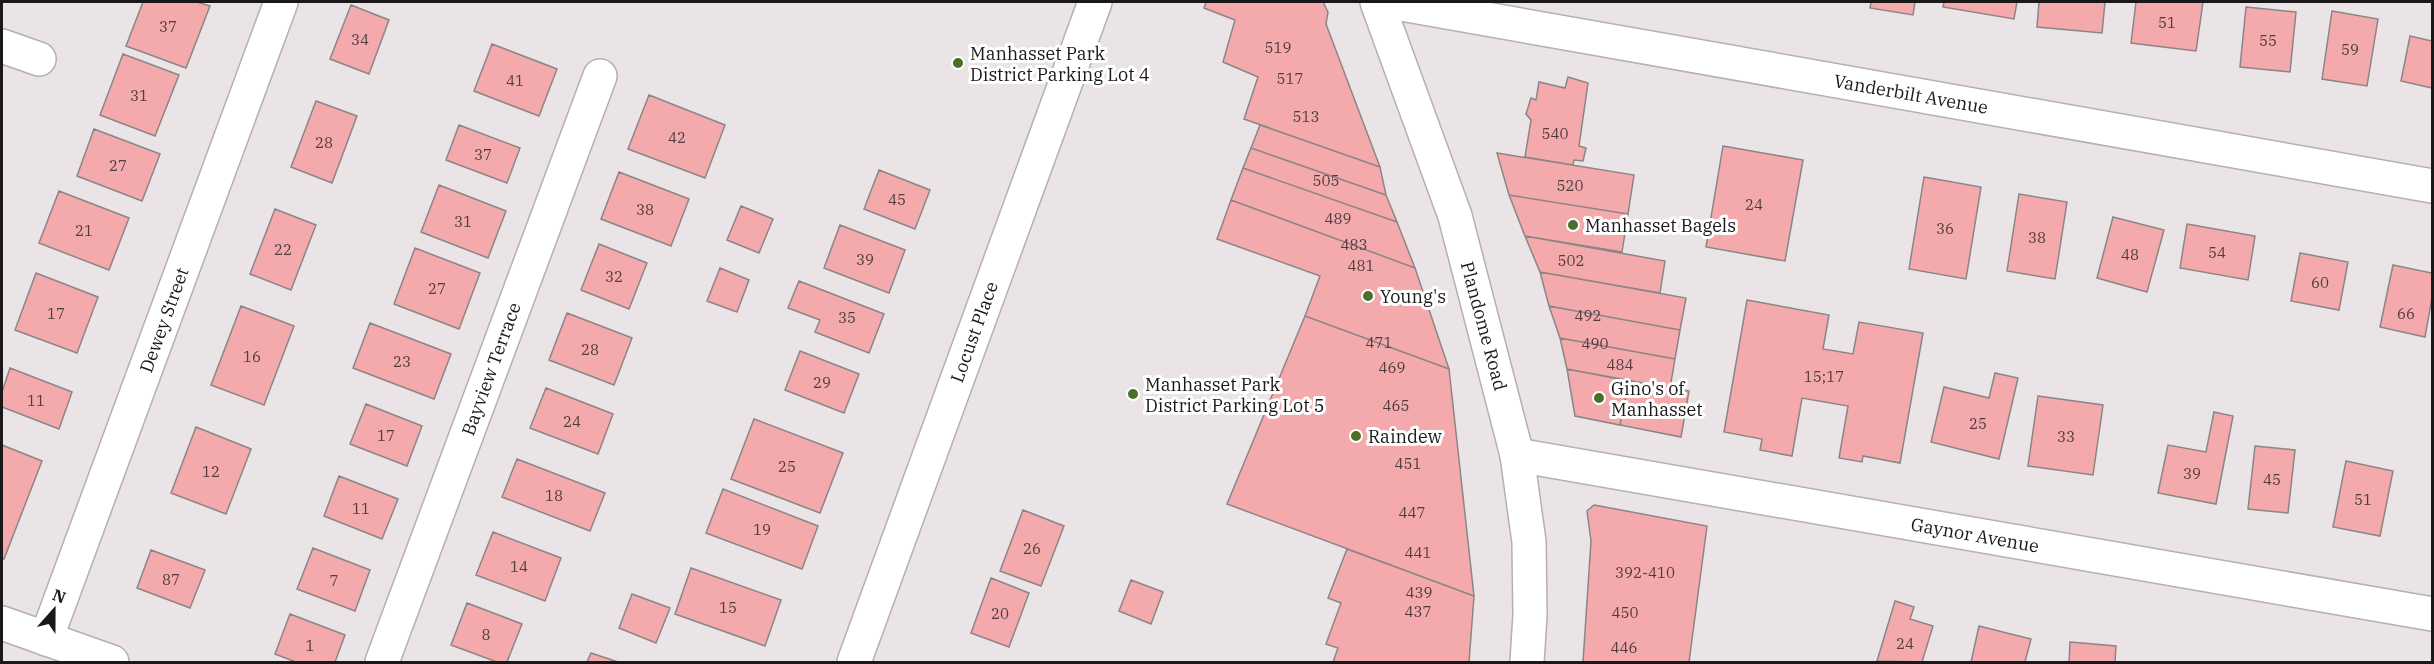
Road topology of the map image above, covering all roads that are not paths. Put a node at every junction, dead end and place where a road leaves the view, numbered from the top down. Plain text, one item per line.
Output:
1 (281, 2) edge
2 (1095, 2) edge
3 (1377, 2) edge
4 (1390, 2) edge
5 (2, 46) edge
6 (39, 59) dead end
7 (600, 76) dead end
8 (2433, 186) edge
9 (1517, 455) junction
10 (2433, 614) edge
11 (2, 623) edge
12 (46, 639) junction
13 (112, 663) edge
14 (382, 663) edge
15 (854, 663) edge
16 (1527, 663) edge

1 - 12 street, Dewey Street
2 - 15 street, Locust Place
3 - 9 street, Plandome Road
4 - 8 street, Vanderbilt Avenue
5 - 6 street
7 - 14 street, Bayview Terrace
9 - 10 street, Gaynor Avenue
9 - 16 street, Plandome Road
11 - 12 street
12 - 13 street

